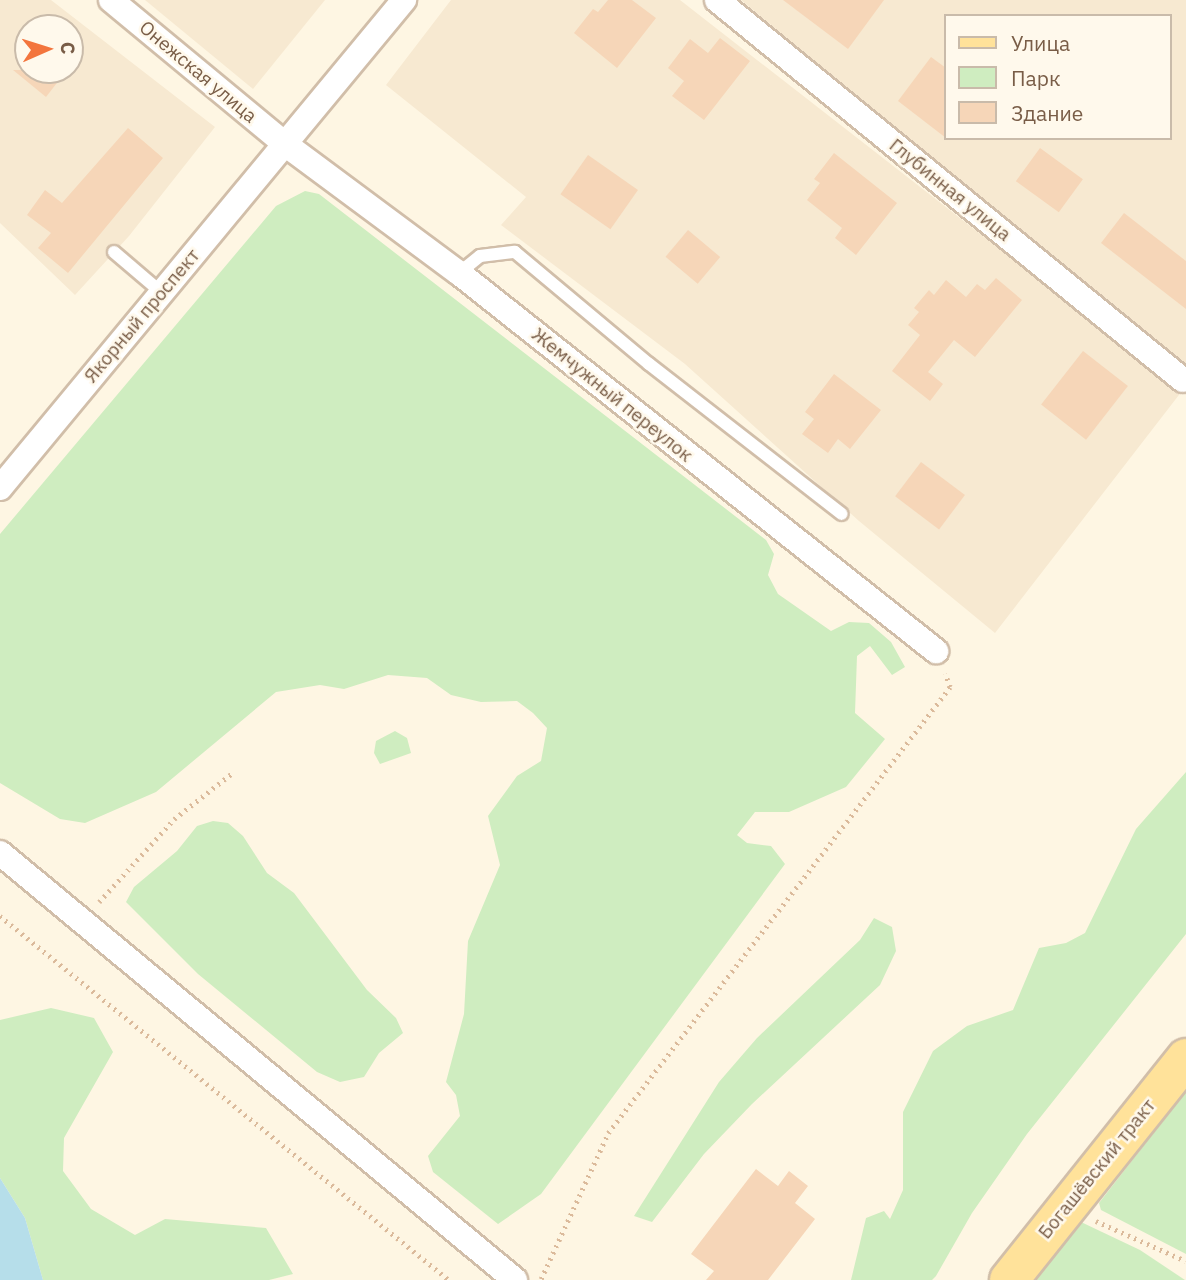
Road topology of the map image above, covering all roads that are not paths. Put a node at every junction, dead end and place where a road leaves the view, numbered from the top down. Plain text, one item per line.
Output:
1 (111, 0) edge
2 (404, 0) edge
3 (717, 0) edge
4 (285, 144) junction
5 (114, 252) dead end
6 (460, 273) junction
7 (162, 293) junction
8 (1183, 380) dead end
9 (0, 488) edge
10 (842, 514) dead end
11 (936, 651) road end
12 (0, 853) edge
13 (1186, 1058) edge
14 (515, 1280) edge
15 (1009, 1280) edge

1 - 4 street, Онежская улица
2 - 4 street, Якорный проспект
3 - 8 street, Глубинная улица
4 - 6 street, Жемчужный переулок
4 - 7 street, Якорный проспект
5 - 7 lane
6 - 10 lane
6 - 11 street, Жемчужный переулок
7 - 9 street, Якорный проспект
12 - 14 street
13 - 15 main road, Богашёвский тракт

